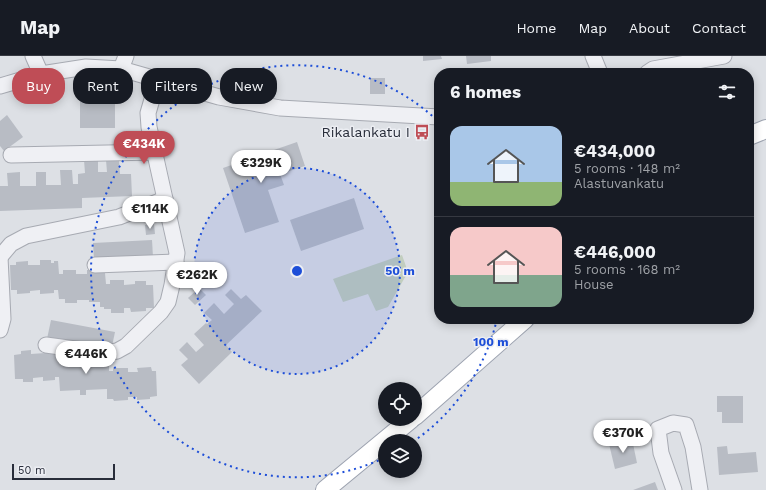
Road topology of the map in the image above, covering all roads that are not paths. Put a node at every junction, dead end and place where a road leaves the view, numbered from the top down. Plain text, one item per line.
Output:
1 (33, 56) edge
2 (594, 56) edge
3 (724, 56) edge
4 (123, 63) edge
5 (38, 68) edge
6 (598, 68) edge
7 (658, 68) edge
8 (65, 70) edge
9 (141, 71) edge
10 (12, 82) edge
11 (0, 86) edge
12 (212, 95) edge
13 (151, 104) edge
14 (434, 117) edge
15 (766, 129) edge
16 (754, 134) edge
17 (155, 152) junction
18 (11, 155) dead end
19 (165, 199) junction
20 (0, 256) edge
21 (176, 258) junction
22 (95, 265) dead end
23 (519, 324) edge
24 (0, 330) edge
25 (46, 345) dead end
26 (422, 410) edge
27 (403, 426) edge
28 (325, 490) edge
29 (674, 490) edge
30 (700, 490) edge

1 - 5 street
2 - 6 street
3 - 7 street
4 - 8 street
4 - 9 street
10 - 11 street
12 - 14 street
13 - 17 street
15 - 16 main road
17 - 18 street
17 - 19 street
19 - 20 street
19 - 21 street
20 - 24 street
21 - 22 street
21 - 25 street
23 - 26 main road
27 - 28 main road
29 - 30 street

